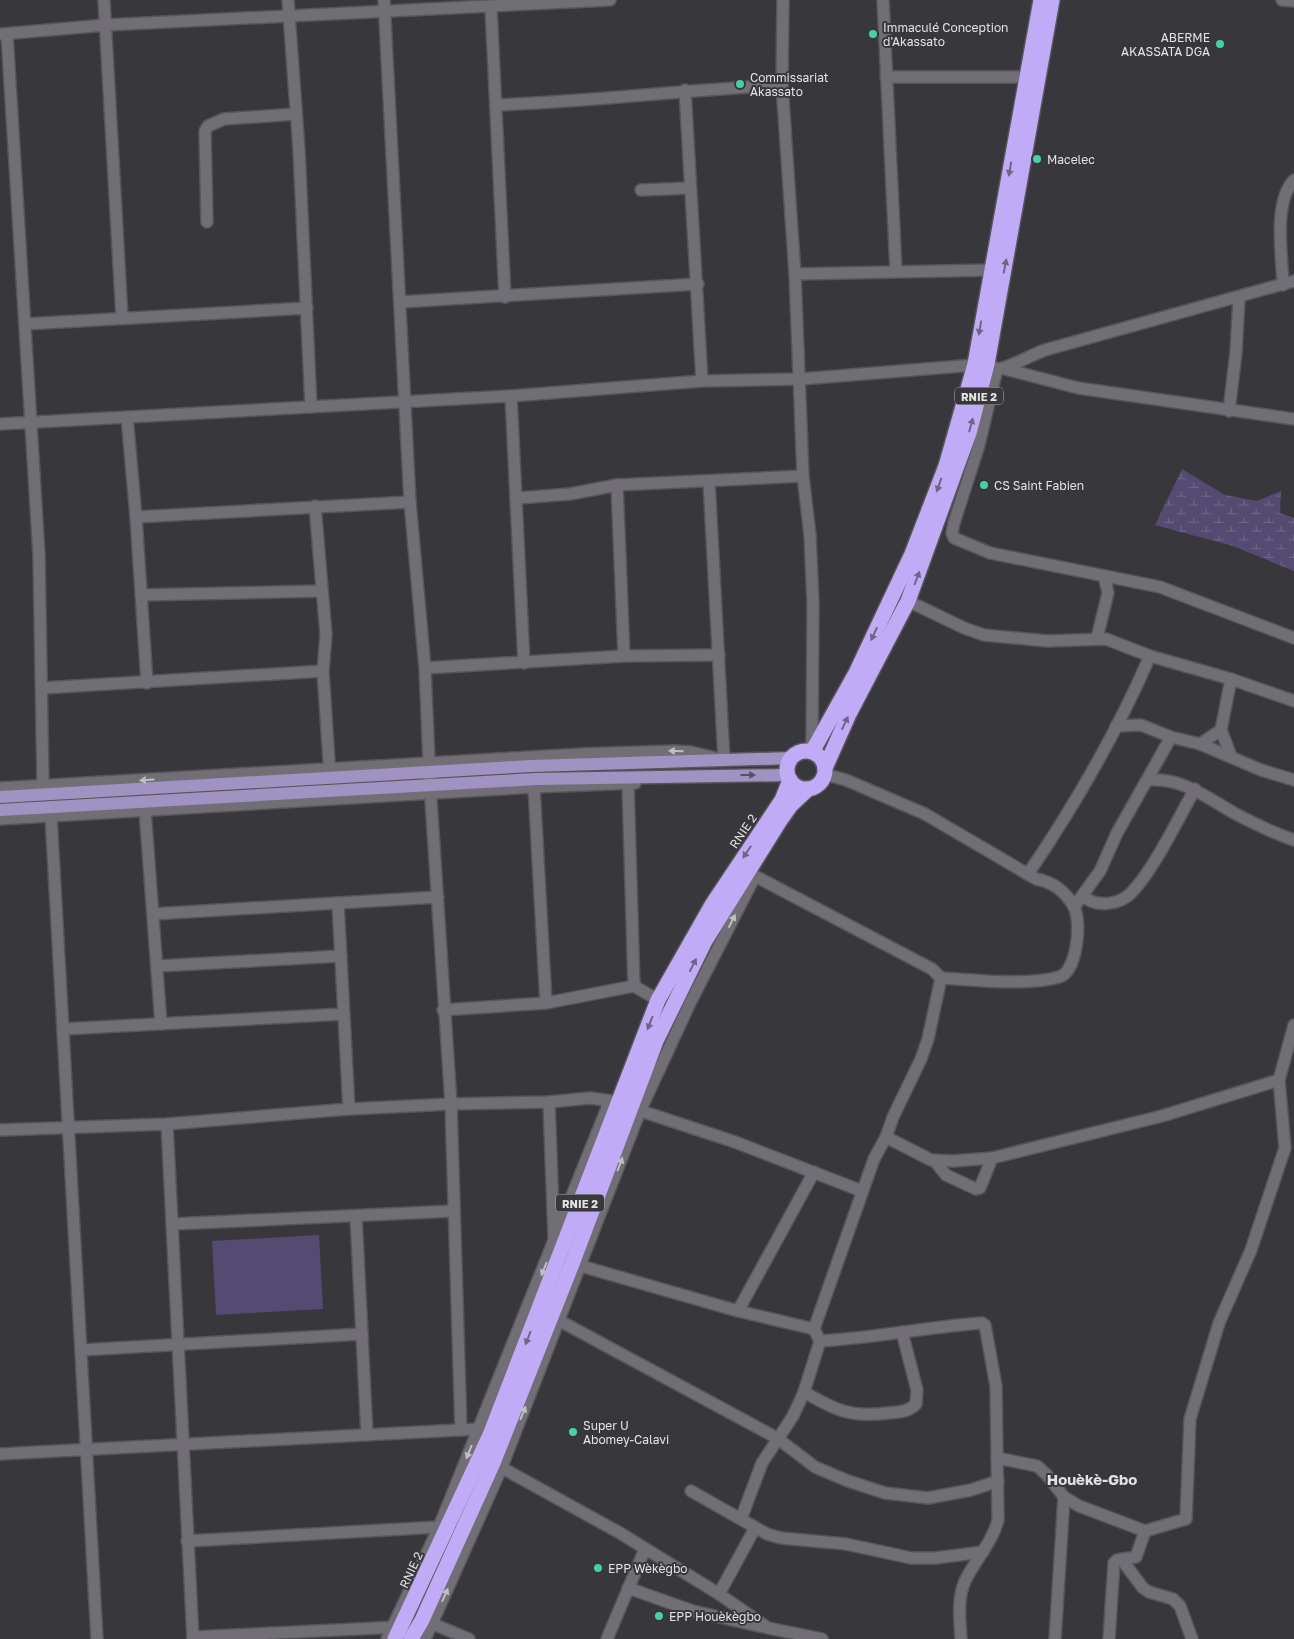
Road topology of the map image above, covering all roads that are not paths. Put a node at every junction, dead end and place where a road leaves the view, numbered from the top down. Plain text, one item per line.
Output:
1 (104, 0) edge
2 (288, 0) edge
3 (384, 0) edge
4 (610, 0) edge
5 (783, 0) edge
6 (883, 0) edge
7 (1041, 0) edge
8 (1052, 0) edge
9 (1282, 0) edge
10 (1294, 1) edge
11 (491, 8) junction
12 (385, 12) junction
13 (288, 17) junction
14 (106, 25) junction
15 (4, 34) edge
16 (886, 77) junction
17 (1026, 77) junction
18 (782, 85) junction
19 (685, 90) junction
20 (497, 105) junction
21 (296, 114) junction
22 (1294, 180) edge
23 (690, 188) junction
24 (641, 190) dead end
25 (207, 222) dead end
26 (992, 270) junction
27 (896, 271) junction
28 (795, 274) junction
29 (1289, 283) edge
30 (698, 284) junction
31 (505, 297) junction
32 (1239, 298) junction
33 (400, 302) junction
34 (307, 308) junction
35 (122, 318) junction
36 (25, 324) junction
37 (991, 366) junction
38 (801, 379) junction
39 (702, 381) junction
40 (511, 396) junction
41 (405, 401) junction
42 (311, 407) junction
43 (1229, 410) junction
44 (127, 417) junction
45 (1294, 419) edge
46 (31, 423) junction
47 (0, 424) edge
48 (803, 476) junction
49 (709, 481) junction
50 (617, 485) junction
51 (518, 498) junction
52 (410, 502) junction
53 (315, 506) junction
54 (136, 517) junction
55 (1104, 576) junction
56 (322, 591) junction
57 (141, 595) junction
58 (908, 601) junction
59 (1097, 638) junction
60 (1294, 638) edge
61 (719, 655) junction
62 (624, 656) junction
63 (1150, 656) junction
64 (524, 663) junction
65 (425, 668) junction
66 (323, 671) junction
67 (1231, 679) junction
68 (147, 683) junction
69 (42, 688) junction
70 (1131, 700) junction
71 (1294, 701) edge
72 (1137, 724) junction
73 (1116, 726) junction
74 (1221, 730) junction
75 (1171, 737) junction
76 (1200, 744) junction
77 (812, 752) junction
78 (1231, 756) junction
79 (791, 758) junction
80 (724, 760) junction
81 (824, 771) junction
82 (330, 773) junction
83 (724, 775) junction
84 (789, 778) junction
85 (430, 779) junction
86 (1149, 780) junction
87 (1294, 780) edge
88 (628, 784) junction
89 (44, 785) junction
90 (534, 787) junction
91 (0, 788) edge
92 (808, 789) junction
93 (1195, 789) junction
94 (0, 797) edge
95 (0, 810) edge
96 (146, 810) junction
97 (51, 816) junction
98 (0, 819) edge
99 (1294, 840) edge
100 (752, 871) junction
101 (1028, 874) junction
102 (1083, 896) junction
103 (438, 897) junction
104 (338, 904) junction
105 (1074, 907) junction
106 (153, 914) junction
107 (341, 956) junction
108 (157, 966) junction
109 (942, 978) junction
110 (634, 986) junction
111 (658, 1000) junction
112 (546, 1003) junction
113 (443, 1010) junction
114 (344, 1014) junction
115 (161, 1024) junction
116 (1294, 1025) edge
117 (63, 1029) junction
118 (1279, 1080) junction
119 (549, 1102) junction
120 (451, 1104) junction
121 (626, 1106) junction
122 (349, 1109) junction
123 (167, 1124) junction
124 (68, 1128) junction
125 (0, 1130) edge
126 (886, 1137) junction
127 (992, 1158) junction
128 (934, 1160) junction
129 (814, 1172) junction
130 (862, 1192) junction
131 (454, 1211) junction
132 (356, 1216) junction
133 (172, 1224) junction
134 (554, 1243) junction
135 (576, 1265) junction
136 (738, 1311) junction
137 (560, 1321) junction
138 (814, 1329) junction
139 (902, 1332) junction
140 (362, 1334) junction
141 (820, 1340) junction
142 (177, 1344) junction
143 (80, 1350) junction
144 (804, 1392) junction
145 (461, 1430) junction
146 (484, 1432) junction
147 (367, 1435) junction
148 (777, 1438) junction
149 (182, 1444) junction
150 (87, 1449) junction
151 (0, 1454) edge
152 (997, 1458) junction
153 (497, 1466) junction
154 (998, 1482) junction
155 (691, 1492) dead end
156 (1064, 1496) junction
157 (740, 1519) junction
158 (439, 1526) junction
159 (755, 1528) junction
160 (1146, 1531) junction
161 (187, 1541) junction
162 (645, 1548) junction
163 (983, 1552) junction
164 (1122, 1560) junction
165 (628, 1588) junction
166 (719, 1594) junction
167 (427, 1622) junction
168 (396, 1631) edge
169 (771, 1632) edge
170 (193, 1638) edge
171 (97, 1639) edge
172 (387, 1639) edge
173 (411, 1639) edge
174 (425, 1639) edge
175 (469, 1639) edge
176 (606, 1639) edge
177 (822, 1639) edge
178 (961, 1639) edge
179 (1055, 1639) edge
180 (1108, 1639) edge
181 (1192, 1639) edge

1 - 14 street
2 - 13 street
3 - 12 street
4 - 11 street
5 - 18 street
6 - 16 street
7 - 17 highway, RNIE 2 / RNIE 2
37 -> 8 highway, RNIE 2 / RNIE 2
9 - 10 street
11 - 12 street
11 - 20 street
12 - 13 street
12 - 33 street
13 - 14 street
13 - 21 street
14 - 15 street
14 - 35 street
15 - 36 street
16 - 17 street
16 - 27 street
17 -> 26 highway, RNIE 2 / RNIE 2
18 - 19 street
18 - 28 street
19 - 20 street
19 - 23 street
20 - 31 street
21 - 25 street
21 - 34 street
22 - 29 street
23 - 24 street
23 - 30 street
26 - 27 street
26 -> 37 highway, RNIE 2 / RNIE 2
27 - 28 street
28 - 38 street
29 - 32 street
30 - 31 street
30 - 39 street
31 - 33 street
32 - 37 street
32 - 43 street
33 - 41 street
34 - 35 street
34 - 42 street
35 - 36 street
36 - 46 street
37 - 38 street
37 - 43 street
37 - 55 street
58 -> 37 highway, RNIE 2 / RNIE 2
37 -> 77 highway, RNIE 2 / RNIE 2
38 - 39 street
38 - 48 street
39 - 40 street
40 - 41 street
40 - 51 street
41 - 42 street
41 - 52 street
42 - 44 street
43 - 45 street
44 - 46 street
44 - 54 street
46 - 47 street
46 - 69 street
48 - 49 street
48 - 77 street
49 - 50 street
49 - 61 street
50 - 51 street
50 - 62 street
51 - 64 street
52 - 53 street
52 - 65 street
53 - 54 street
53 - 56 street
54 - 57 street
55 - 59 street
55 - 60 street
56 - 57 street
56 - 66 street
57 - 68 street
58 - 59 street
81 -> 58 highway, RNIE 2 / RNIE 2
59 - 63 street
61 - 62 street
61 - 80 street
62 - 64 street
63 - 67 street
63 - 70 street
64 - 65 street
65 - 85 street
66 - 68 street
66 - 82 street
67 - 71 street
67 - 74 street
68 - 69 street
69 - 89 street
70 - 72 street
70 - 73 street
72 - 73 street
72 - 75 street
73 - 101 street
74 - 76 street
74 - 78 street
75 - 76 street
75 - 86 street
76 - 78 street
77 - 79 highway
77 - 81 highway
78 - 87 street
79 - 80 main road
79 - 84 highway, RNIE 2 / RNIE 2
80 -> 85 main road
81 - 92 highway, RNIE 2 / RNIE 2
81 - 101 street
82 - 85 main road
82 -> 89 street
82 - 94 main road
83 -> 84 main road
83 - 85 main road
83 - 88 street
84 - 92 highway
84 -> 111 highway, RNIE 2 / RNIE 2
85 - 90 street
85 - 95 main road
85 - 96 street
85 - 103 street
86 - 93 street
86 - 102 street
88 - 90 street
88 - 110 street
89 - 91 street
90 - 112 street
92 - 100 highway, RNIE 2 / RNIE 2
93 - 99 street
93 - 102 street
96 - 97 street
96 - 106 street
97 - 98 street
97 - 117 street
100 - 109 street
121 -> 100 highway, RNIE 2 / RNIE 2
101 - 105 street
102 - 105 street
103 - 104 street
103 - 113 street
104 - 106 street
104 - 107 street
105 - 109 street
106 - 108 street
107 - 108 street
107 - 114 street
108 - 115 street
109 - 126 street
110 - 111 street
110 - 112 street
111 -> 121 highway, RNIE 2 / RNIE 2
112 - 113 street
113 - 120 street
114 - 115 street
114 - 122 street
115 - 117 street
116 - 118 street
117 - 124 street
118 - 127 street
118 - 160 street
119 - 120 street
119 - 121 street
119 - 134 street
120 - 122 street
120 - 131 street
121 - 129 street
121 - 134 street
135 -> 121 highway, RNIE 2 / RNIE 2
121 -> 146 highway, RNIE 2 / RNIE 2
122 - 123 street
123 - 124 street
123 - 133 street
124 - 125 street
124 - 143 street
126 - 128 street
126 - 130 street
127 - 128 street
127 - 128 street
129 - 130 street
129 - 136 street
130 - 138 street
131 - 132 street
131 - 145 street
132 - 133 street
132 - 140 street
133 - 142 street
134 -> 146 street
135 - 136 street
135 - 137 street
135 - 153 highway, RNIE 2 / RNIE 2
136 - 138 street
137 - 148 street
153 -> 137 street
138 - 141 street
139 - 141 street
139 - 144 street
139 - 152 street
140 - 142 street
140 - 147 street
141 - 144 street
142 - 143 street
142 - 149 street
143 - 150 street
144 - 148 street
145 - 146 street
145 - 147 street
146 -> 158 street
146 - 168 highway, RNIE 2 / RNIE 2
147 - 149 street
148 - 154 street
148 - 157 street
149 - 150 street
149 - 161 street
150 - 151 street
150 - 171 street
152 - 154 street
152 - 156 street
153 - 162 street
167 -> 153 highway, RNIE 2 / RNIE 2
154 - 163 street
155 - 157 street
156 - 160 street
156 - 179 street
157 - 159 street
158 - 161 street
158 - 168 street
159 - 163 street
159 - 166 street
160 - 164 street
161 - 170 street
162 - 165 street
162 - 166 street
163 - 178 street
164 - 180 street
164 - 181 street
165 - 169 street
165 - 176 street
166 - 169 street
167 - 173 highway, RNIE 2 / RNIE 2
167 - 174 street
167 - 175 street
168 - 170 street
168 - 172 street
169 - 177 street

